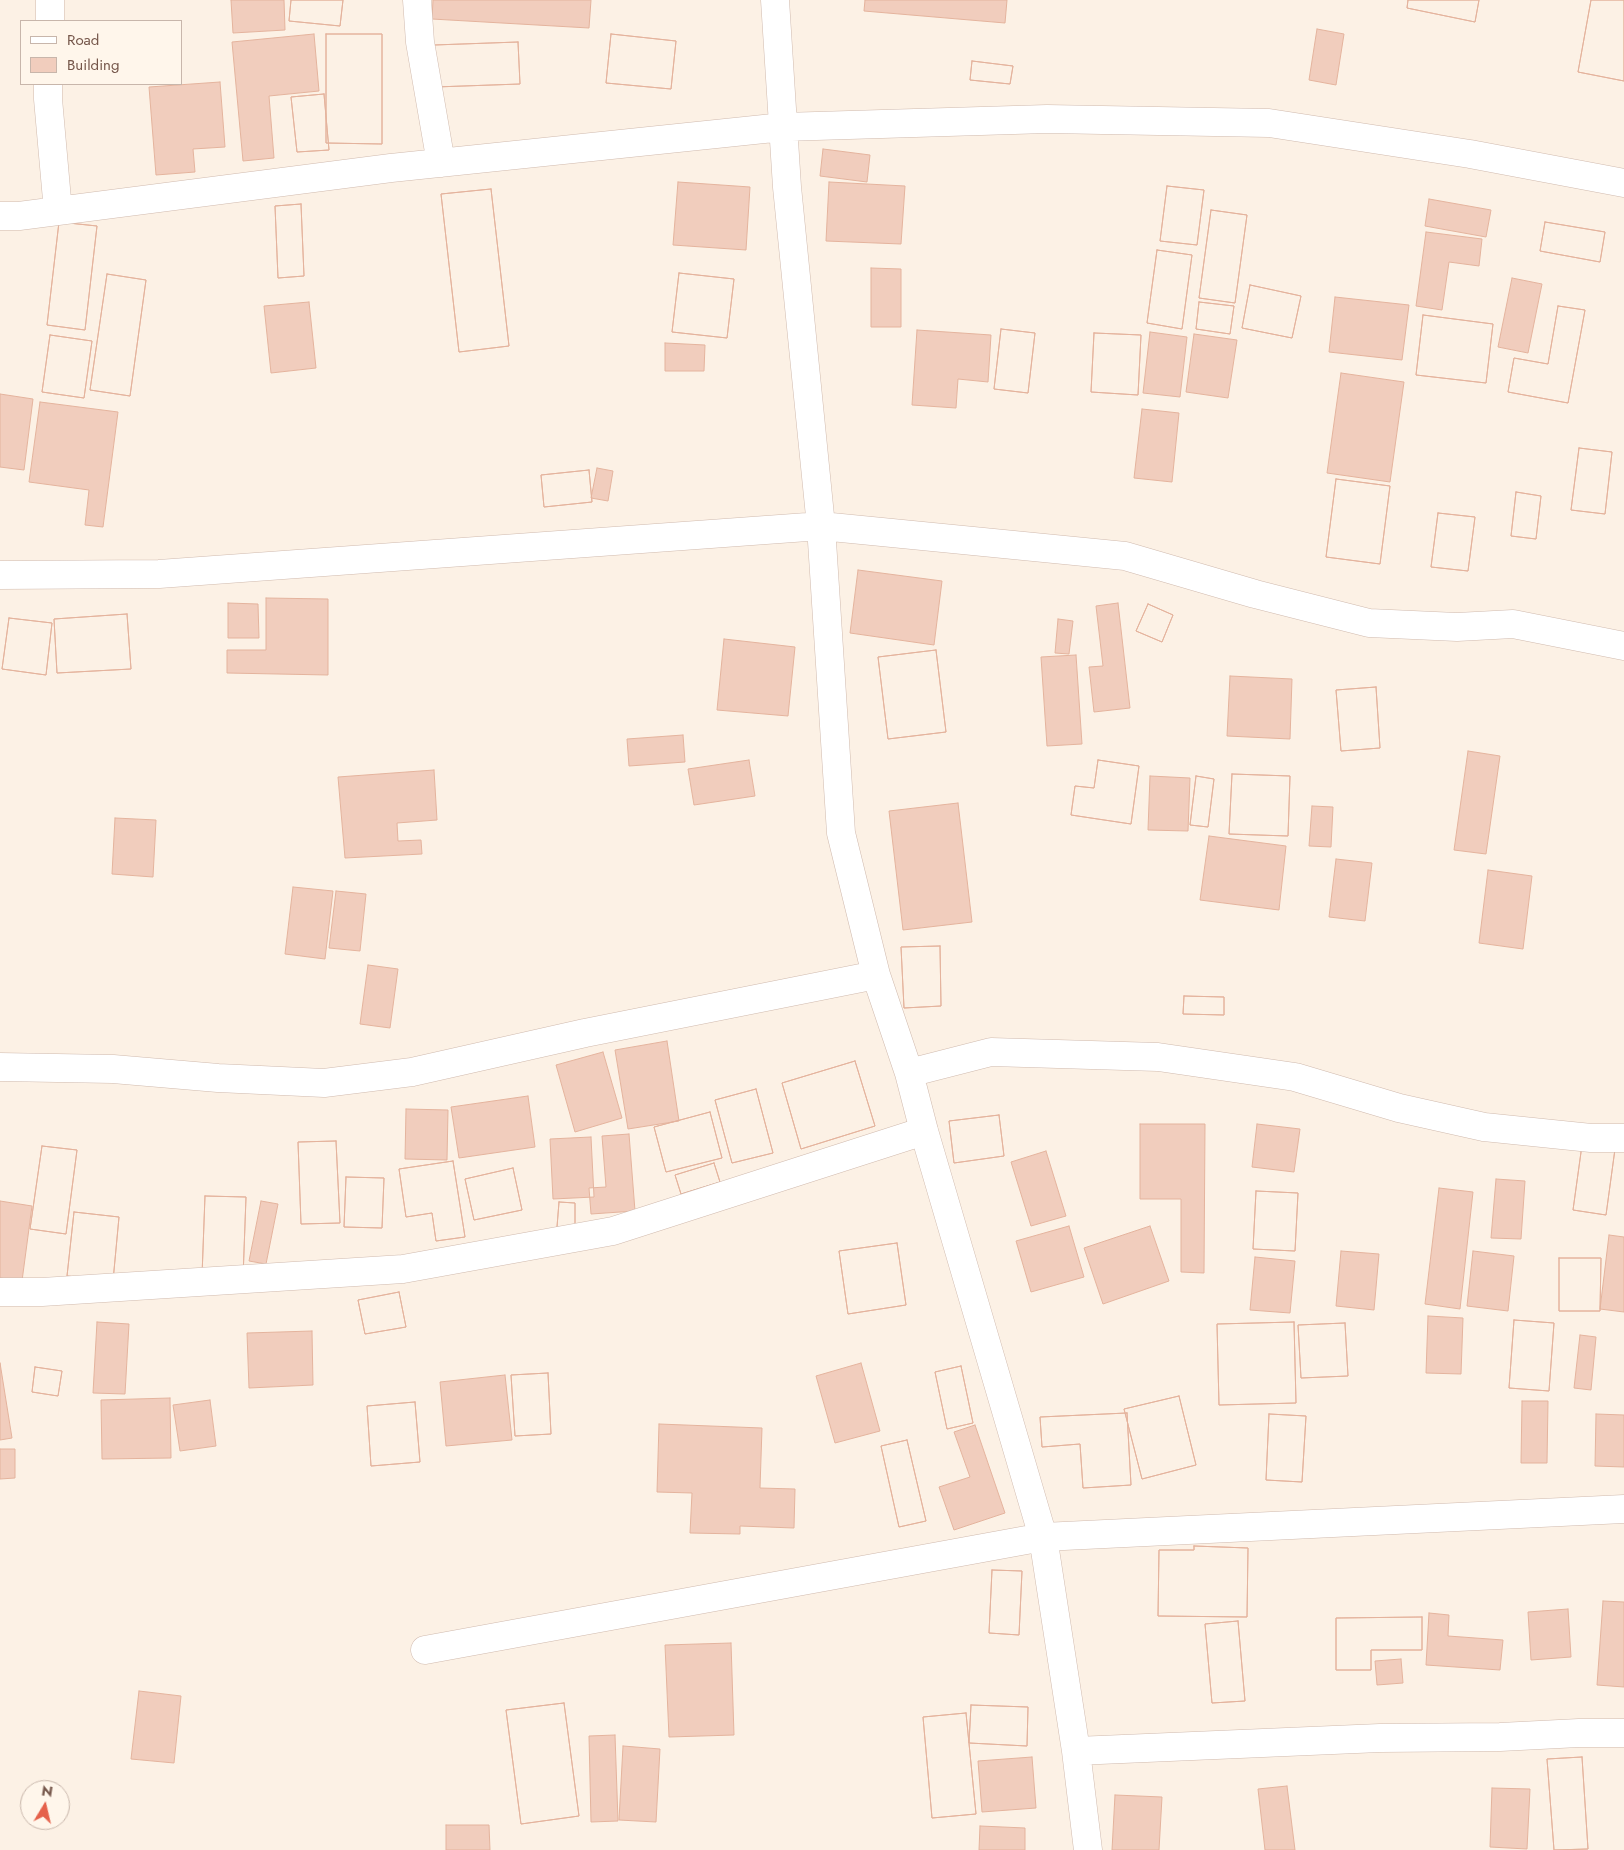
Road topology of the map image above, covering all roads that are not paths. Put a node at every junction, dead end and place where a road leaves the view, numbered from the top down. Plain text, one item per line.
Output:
1 (50, 0) edge
2 (417, 0) edge
3 (775, 0) edge
4 (50, 20) edge
5 (48, 85) edge
6 (783, 127) junction
7 (441, 164) junction
8 (1624, 183) edge
9 (58, 211) junction
10 (0, 216) edge
11 (821, 526) junction
12 (0, 575) edge
13 (1624, 646) edge
14 (876, 976) junction
15 (0, 1067) edge
16 (908, 1074) junction
17 (924, 1131) junction
18 (1624, 1138) edge
19 (0, 1292) edge
20 (1624, 1509) edge
21 (1042, 1537) junction
22 (425, 1650) dead end
23 (1624, 1733) edge
24 (1076, 1752) junction
25 (1088, 1850) edge

1 - 4 street
2 - 7 street
3 - 6 street
5 - 9 street
6 - 7 street
6 - 8 street
6 - 11 street
7 - 9 street
9 - 10 street
11 - 12 street
11 - 13 street
11 - 14 street
14 - 15 street
14 - 16 street
16 - 17 street
16 - 18 street
17 - 19 street
17 - 21 street
20 - 21 street
21 - 22 street
21 - 24 street
23 - 24 street
24 - 25 street

